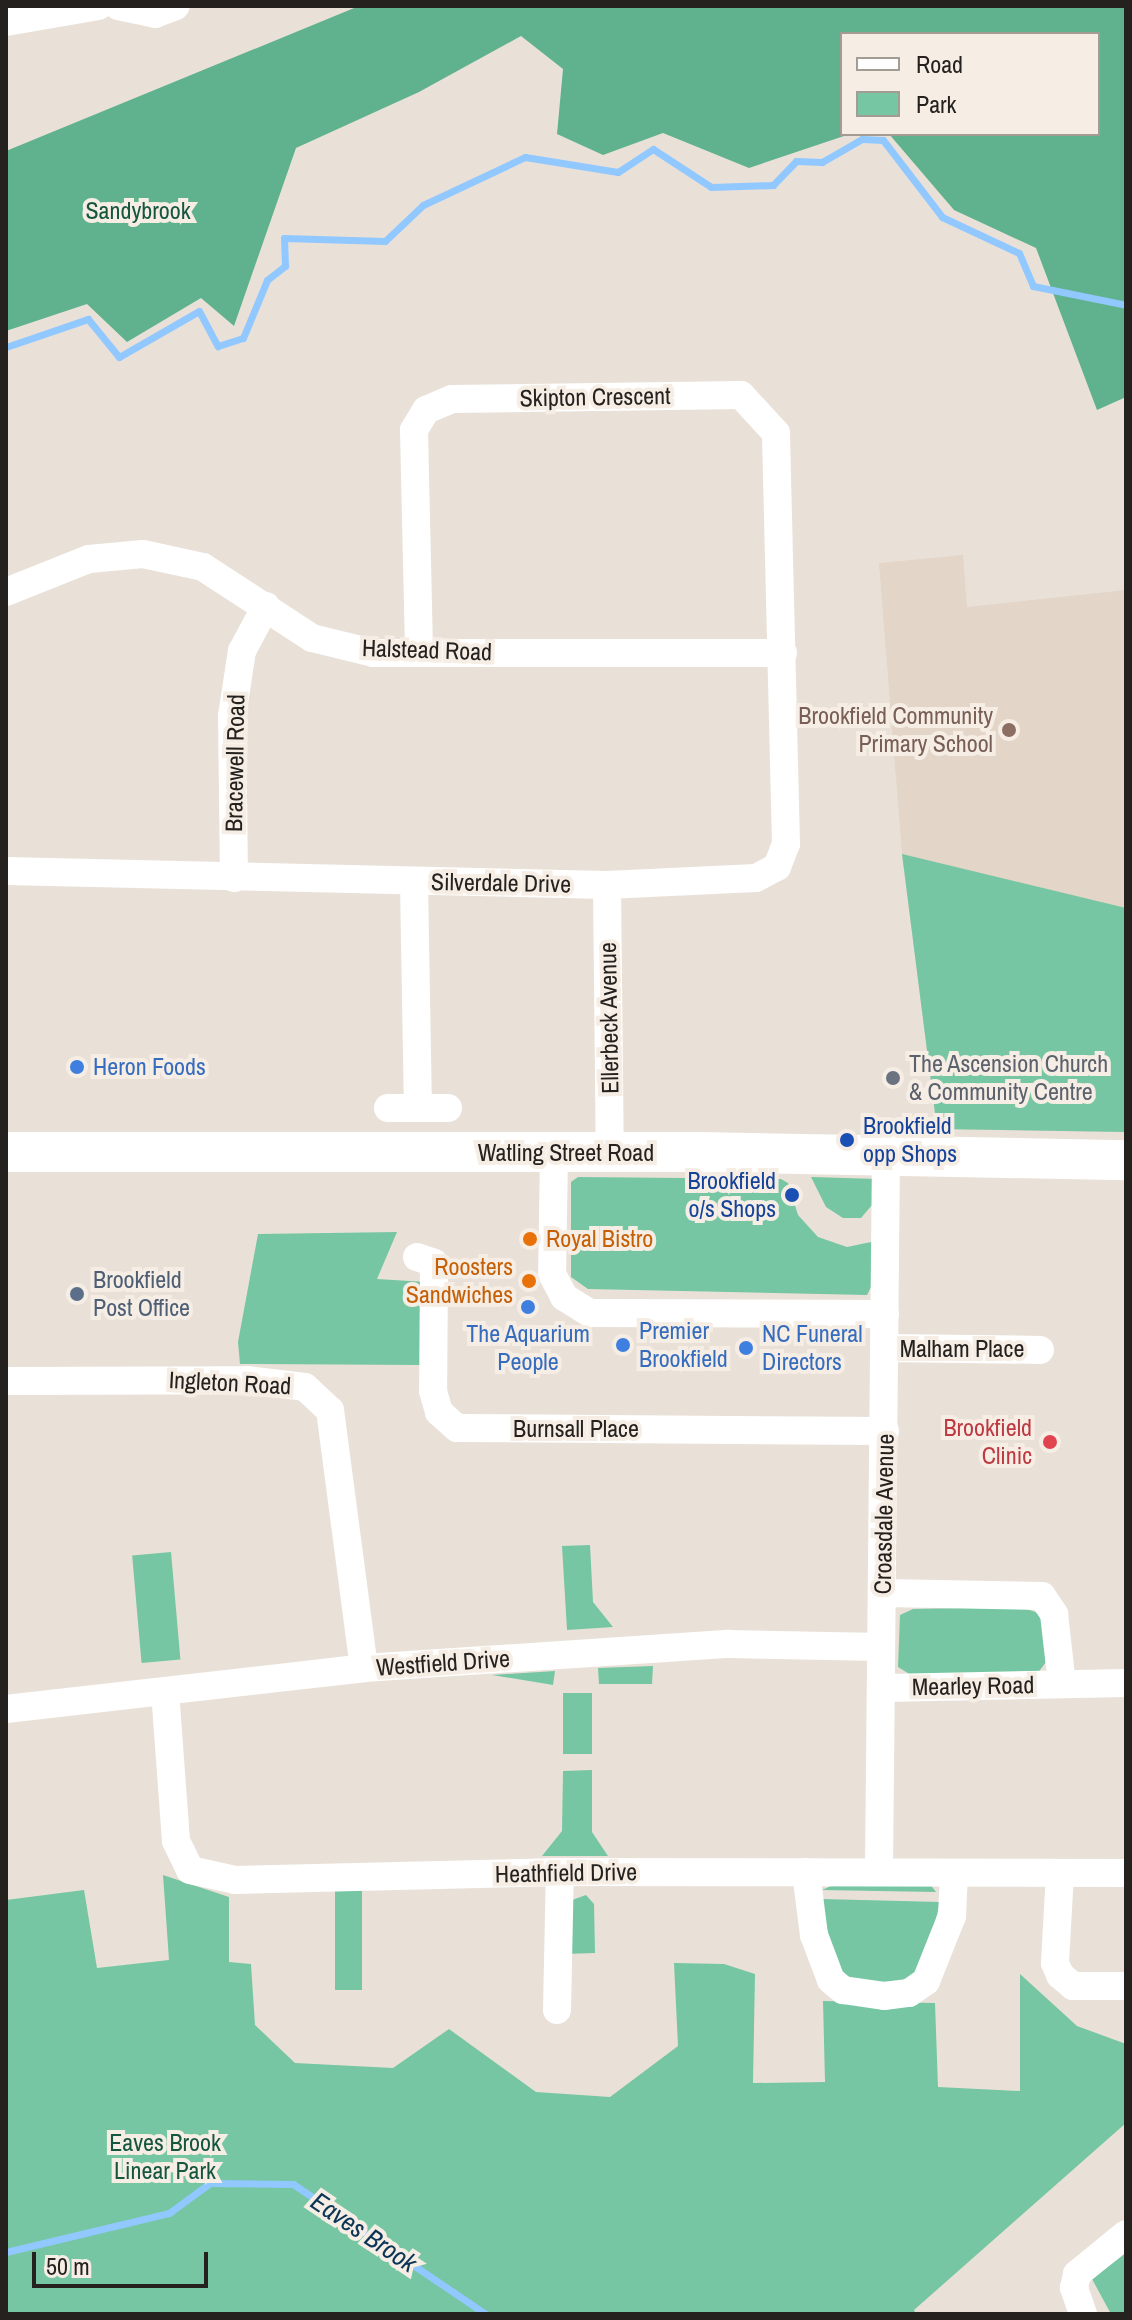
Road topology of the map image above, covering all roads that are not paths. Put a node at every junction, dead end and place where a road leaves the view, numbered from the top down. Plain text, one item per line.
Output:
1 (99, 6) edge
2 (118, 6) edge
3 (176, 6) edge
4 (6, 22) edge
5 (6, 592) edge
6 (266, 606) junction
7 (419, 653) junction
8 (783, 653) junction
9 (6, 871) edge
10 (234, 878) junction
11 (414, 882) junction
12 (607, 885) junction
13 (388, 1108) dead end
14 (418, 1108) junction
15 (448, 1108) dead end
16 (6, 1152) edge
17 (610, 1152) junction
18 (554, 1153) junction
19 (886, 1158) junction
20 (1126, 1160) edge
21 (417, 1257) dead end
22 (885, 1314) junction
23 (885, 1348) junction
24 (1040, 1350) dead end
25 (6, 1381) edge
26 (885, 1431) junction
27 (884, 1593) junction
28 (881, 1647) junction
29 (364, 1668) junction
30 (1126, 1683) edge
31 (1062, 1684) junction
32 (885, 1688) junction
33 (165, 1691) junction
34 (6, 1709) edge
35 (879, 1870) junction
36 (560, 1872) junction
37 (806, 1872) junction
38 (954, 1873) junction
39 (1060, 1873) junction
40 (1126, 1873) edge
41 (1126, 1986) edge
42 (557, 2010) dead end
43 (1126, 2234) edge
44 (1083, 2314) edge

1 - 4 street
2 - 3 street
5 - 6 street, Halstead Road
6 - 7 street, Halstead Road
6 - 10 street, Bracewell Road
7 - 8 street, Halstead Road
7 - 8 street, Skipton Crescent
8 - 12 street, Silverdale Drive
9 - 10 street, Silverdale Drive
10 - 11 street, Silverdale Drive
11 - 12 street, Silverdale Drive
11 - 14 street
12 - 17 street, Ellerbeck Avenue
13 - 14 street
14 - 15 street
16 - 18 street, Watling Street Road
17 - 18 street, Watling Street Road
17 - 19 street, Watling Street Road
18 - 22 street
19 - 20 street, Watling Street Road
19 - 22 street, Croasdale Avenue
21 - 26 street, Burnsall Place
22 - 23 street, Croasdale Avenue
23 - 24 street, Malham Place
23 - 26 street, Croasdale Avenue
25 - 29 street, Ingleton Road
26 - 27 street, Croasdale Avenue
27 - 28 street, Croasdale Avenue
27 - 31 street, Mearley Road
28 - 29 street, Westfield Drive
28 - 32 street, Croasdale Avenue
29 - 33 street, Westfield Drive
30 - 31 street, Mearley Road
31 - 32 street, Mearley Road
32 - 35 street, Croasdale Avenue
33 - 34 street, Westfield Drive
33 - 36 street, Heathfield Drive
35 - 37 street, Heathfield Drive
35 - 38 street, Heathfield Drive
36 - 37 street, Heathfield Drive
36 - 42 street
37 - 38 street
38 - 39 street, Heathfield Drive
39 - 40 street, Heathfield Drive
39 - 41 street
43 - 44 street

